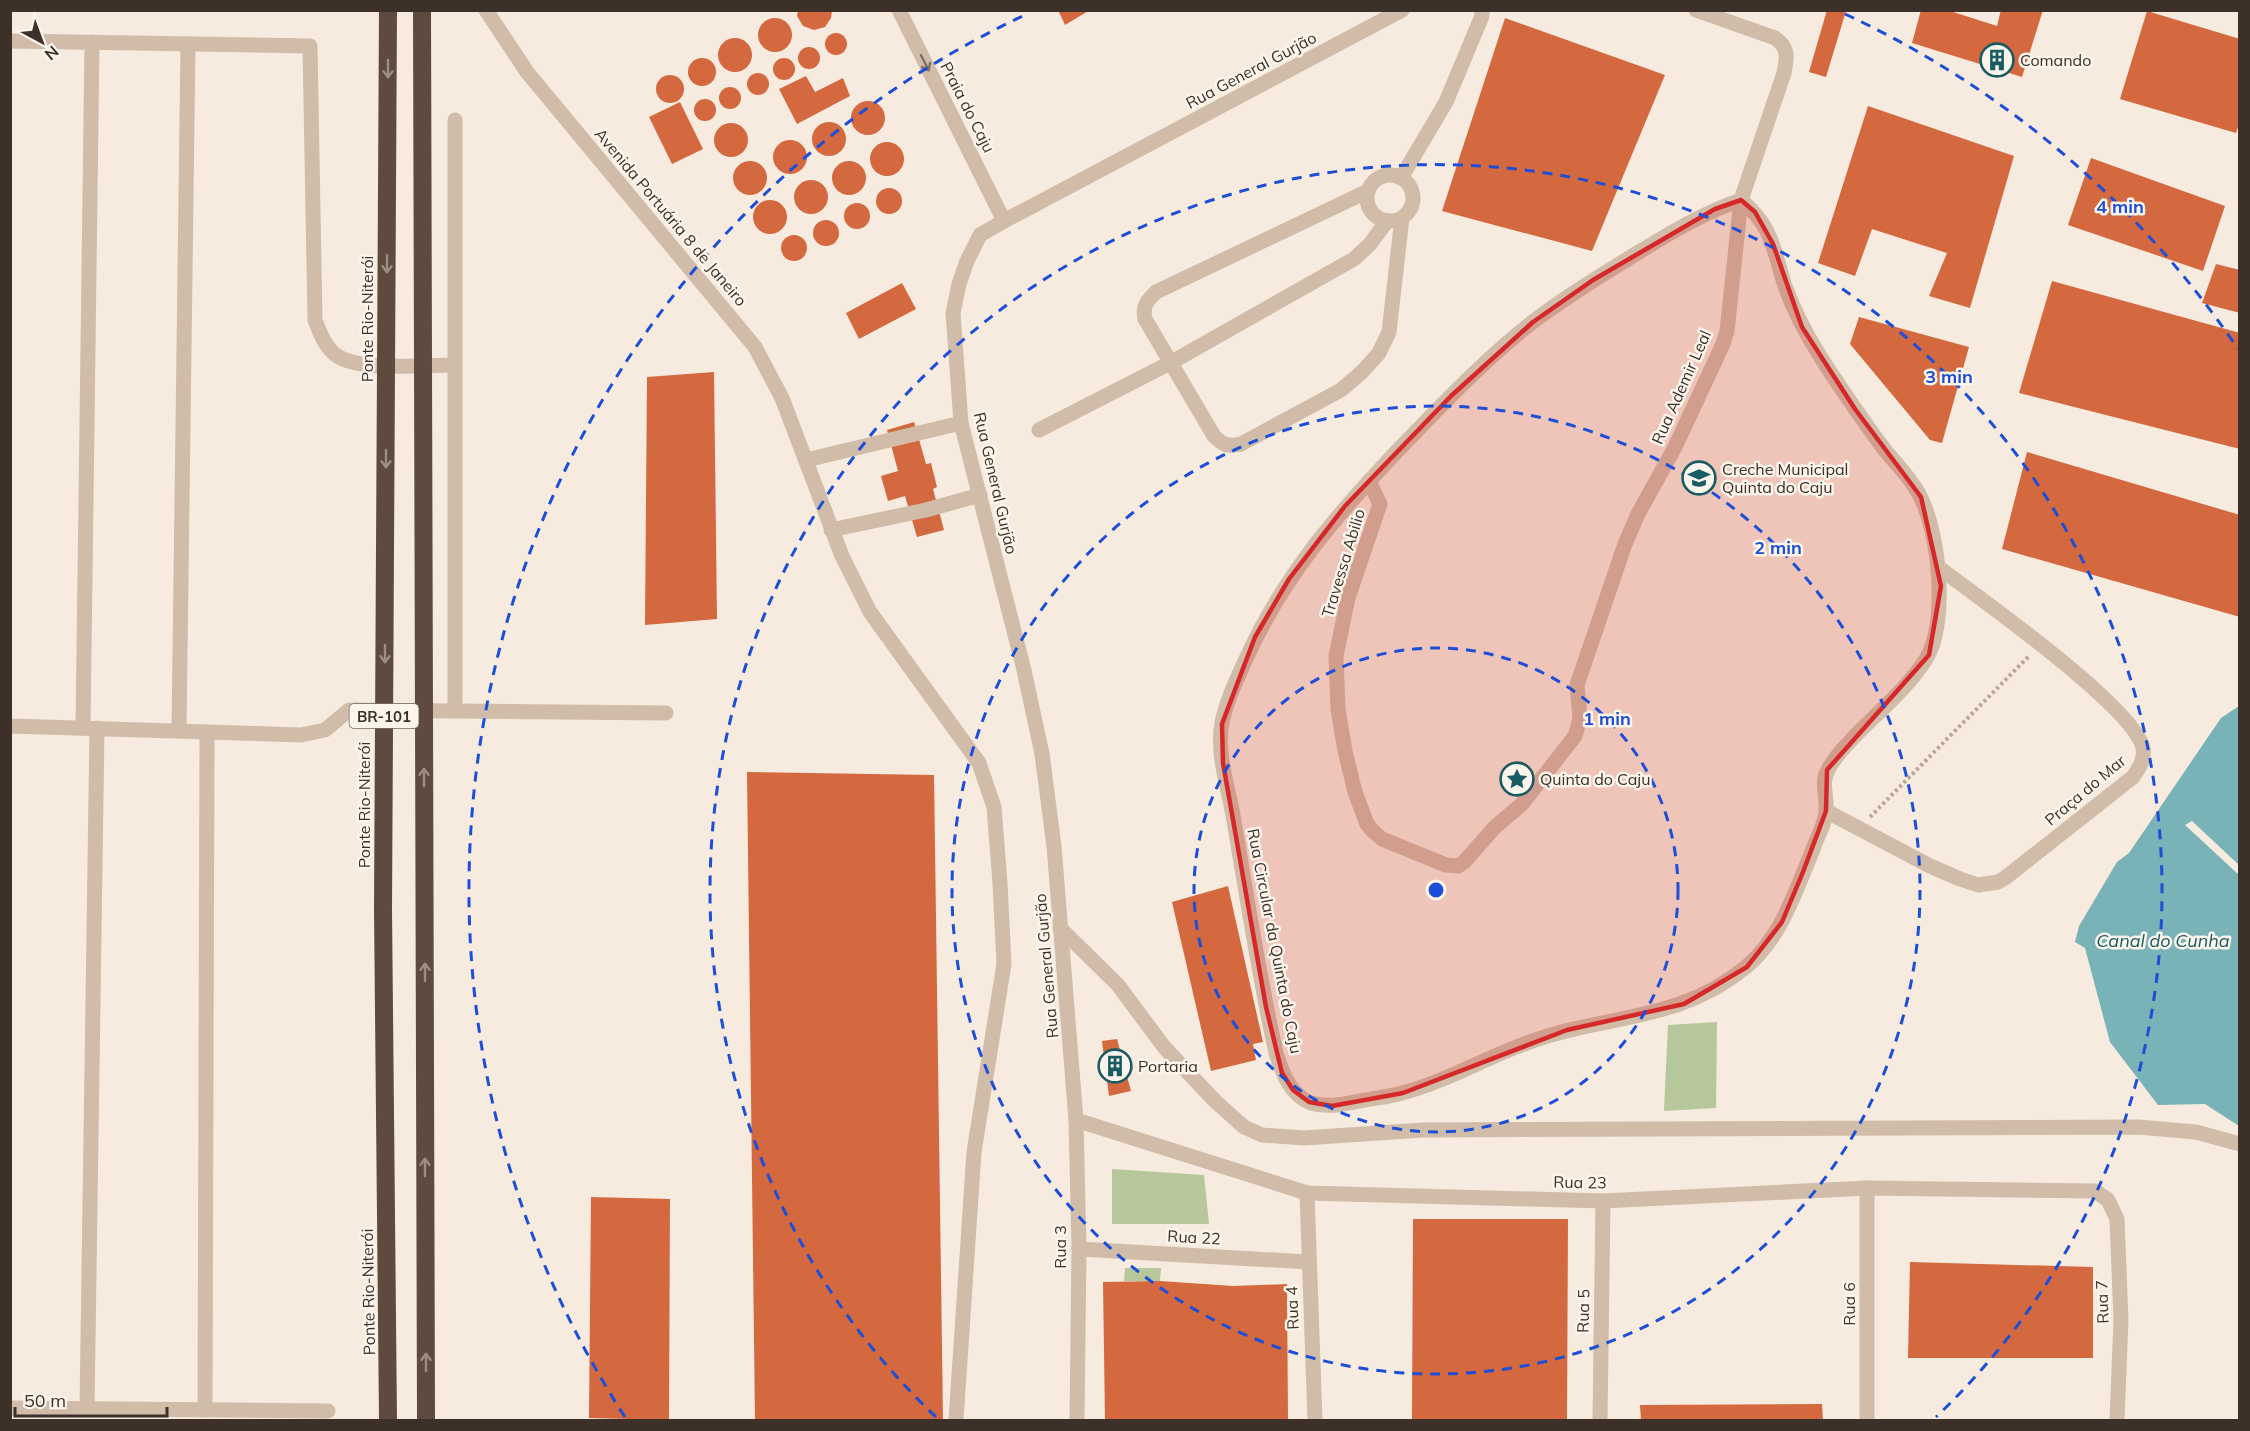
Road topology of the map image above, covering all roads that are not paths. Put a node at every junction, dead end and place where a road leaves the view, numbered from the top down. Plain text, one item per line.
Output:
1 (388, 10) edge
2 (422, 10) edge
3 (486, 10) edge
4 (899, 10) edge
5 (1402, 10) edge
6 (1482, 10) edge
7 (1696, 10) edge
8 (10, 41) edge
9 (92, 42) junction
10 (188, 44) junction
11 (455, 120) dead end
12 (1401, 178) junction
13 (1368, 191) junction
14 (1741, 200) junction
15 (1402, 218) junction
16 (1004, 220) junction
17 (1387, 221) junction
18 (1170, 363) junction
19 (455, 365) junction
20 (961, 423) junction
21 (1039, 430) dead end
22 (806, 460) junction
23 (1369, 481) junction
24 (980, 495) junction
25 (831, 530) junction
26 (1938, 567) junction
27 (455, 711) junction
28 (666, 713) dead end
29 (10, 726) edge
30 (90, 728) junction
31 (179, 731) junction
32 (207, 732) junction
33 (1826, 811) junction
34 (1469, 857) joint
35 (1060, 928) junction
36 (1073, 1072) joint
37 (1076, 1120) junction
38 (2240, 1144) edge
39 (1868, 1188) junction
40 (2095, 1191) joint
41 (1307, 1193) junction
42 (1602, 1201) junction
43 (1078, 1249) junction
44 (1308, 1262) junction
45 (10, 1408) edge
46 (87, 1409) junction
47 (205, 1410) junction
48 (328, 1411) dead end
49 (388, 1420) edge
50 (426, 1420) edge
51 (956, 1420) edge
52 (1077, 1420) edge
53 (1315, 1420) edge
54 (1600, 1420) edge
55 (1867, 1420) edge
56 (2117, 1420) edge

1 -> 49 highway, Ponte Rio-Niterói / BR-101
50 -> 2 highway, BR-101
3 - 22 street, Avenida Portuária 8 de Janeiro
4 -> 16 street, Praia do Caju
5 - 16 street, Rua General Gurjão
6 - 12 street
7 - 14 street, Rua Ademir Leal
8 - 9 street
9 - 10 street
9 - 30 street
10 - 19 street
10 - 31 street
11 - 19 street
12 - 13 street
12 - 15 street
13 - 17 street
13 - 18 street
14 - 23 street, Rua Circular da Quinta do Caju
14 - 26 street, Rua Circular da Quinta do Caju
14 - 34 street, Rua Ademir Leal
15 - 17 street
15 - 18 street
16 - 20 street, Rua General Gurjão
17 - 18 street
18 - 21 street
19 - 27 street
20 - 22 street
20 - 24 street, Rua General Gurjão
22 - 25 street, Avenida Portuária 8 de Janeiro
23 - 33 street, Rua Circular da Quinta do Caju
23 - 34 street, Travessa Abilio
24 - 25 street
24 - 35 street, Rua General Gurjão
25 - 51 street, Avenida Portuária 8 de Janeiro
26 - 33 street, Rua Circular da Quinta do Caju
26 - 33 street, Praça do Mar
27 - 28 street
27 - 32 street
29 - 30 street
30 - 31 street
30 - 46 street
31 - 32 street
32 - 47 street
35 - 36 street, Rua General Gurjão
35 - 38 street
36 - 37 street, Rua 3
37 - 41 street, Rua 23
37 - 43 street, Rua 3
39 - 40 street, Rua 23
39 - 42 street, Rua 23
39 - 55 street, Rua 6
40 - 56 street, Rua 7
41 - 42 street, Rua 23
41 - 44 street, Rua 4
42 - 54 street, Rua 5
43 - 44 street, Rua 22
43 - 52 street, Rua 3
44 - 53 street, Rua 4
45 - 46 street
46 - 47 street
47 - 48 street

